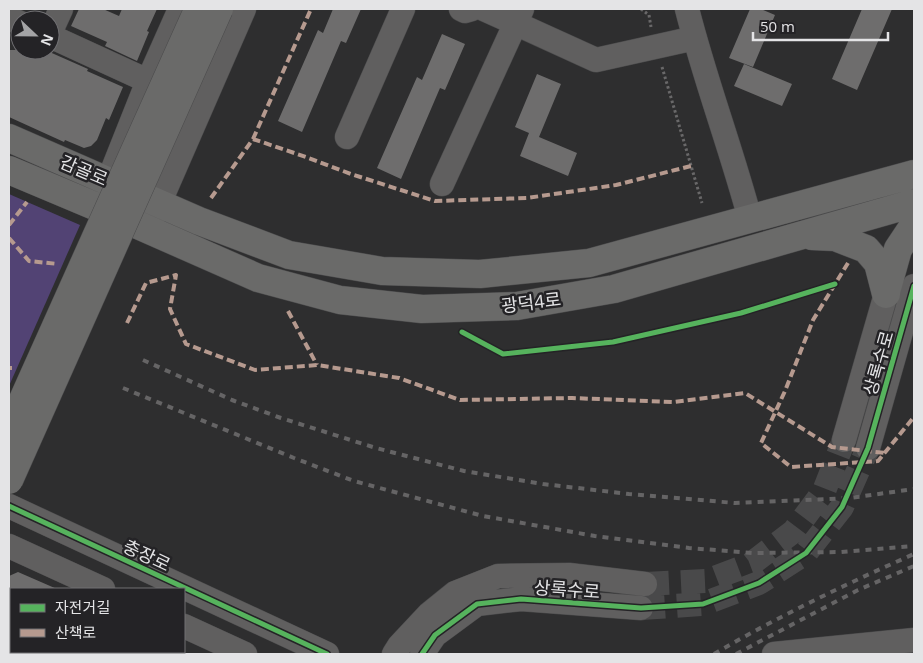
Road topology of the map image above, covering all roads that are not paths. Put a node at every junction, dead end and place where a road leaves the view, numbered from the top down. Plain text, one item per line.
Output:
1 (180, 9) edge
2 (198, 9) edge
3 (220, 9) edge
4 (244, 9) edge
5 (403, 9) edge
6 (461, 9) edge
7 (472, 9) edge
8 (484, 9) edge
9 (687, 9) edge
10 (519, 16) edge
11 (695, 38) junction
12 (60, 40) edge
13 (148, 81) junction
14 (347, 137) dead end
15 (9, 138) edge
16 (9, 170) edge
17 (914, 174) edge
18 (108, 181) junction
19 (442, 184) dead end
20 (159, 203) junction
21 (914, 203) edge
22 (97, 207) junction
23 (750, 219) junction
24 (914, 226) edge
25 (148, 229) junction
26 (802, 235) junction
27 (914, 286) edge
28 (886, 294) junction
29 (9, 431) edge
30 (844, 440) tunnel mouth
31 (868, 448) tunnel mouth
32 (9, 480) edge
33 (9, 506) edge
34 (9, 546) edge
35 (645, 584) tunnel mouth
36 (101, 588) edge
37 (641, 608) tunnel mouth
38 (185, 626) edge
39 (914, 640) edge
40 (245, 654) edge
41 (327, 654) edge
42 (394, 654) edge
43 (422, 654) edge
44 (774, 654) edge

1 - 13 street
2 - 29 main road, bridge
3 - 32 main road, bridge
4 - 20 street
5 - 14 street
6 - 7 street
8 - 10 street
9 - 11 street
10 - 11 street
10 - 19 street
11 - 23 street
12 - 13 street
13 - 18 street
15 - 18 main road, 감골로
16 - 22 main road, 감골로
17 - 23 main road, 광덕4로
18 - 20 main road, 감골로
18 - 22 street
20 - 23 main road, 광덕4로
20 - 25 street
21 - 26 main road, 광덕4로
22 - 25 main road, 감골로
24 - 28 main road, 상록수로
25 - 26 main road, 광덕4로
26 - 28 main road
27 - 31 street, 상록수로
28 - 30 street, 상록수로
33 - 41 street, 충장로
34 - 36 street
35 - 42 street, 상록수로
37 - 43 street, 상록수로
38 - 40 street
39 - 44 street

